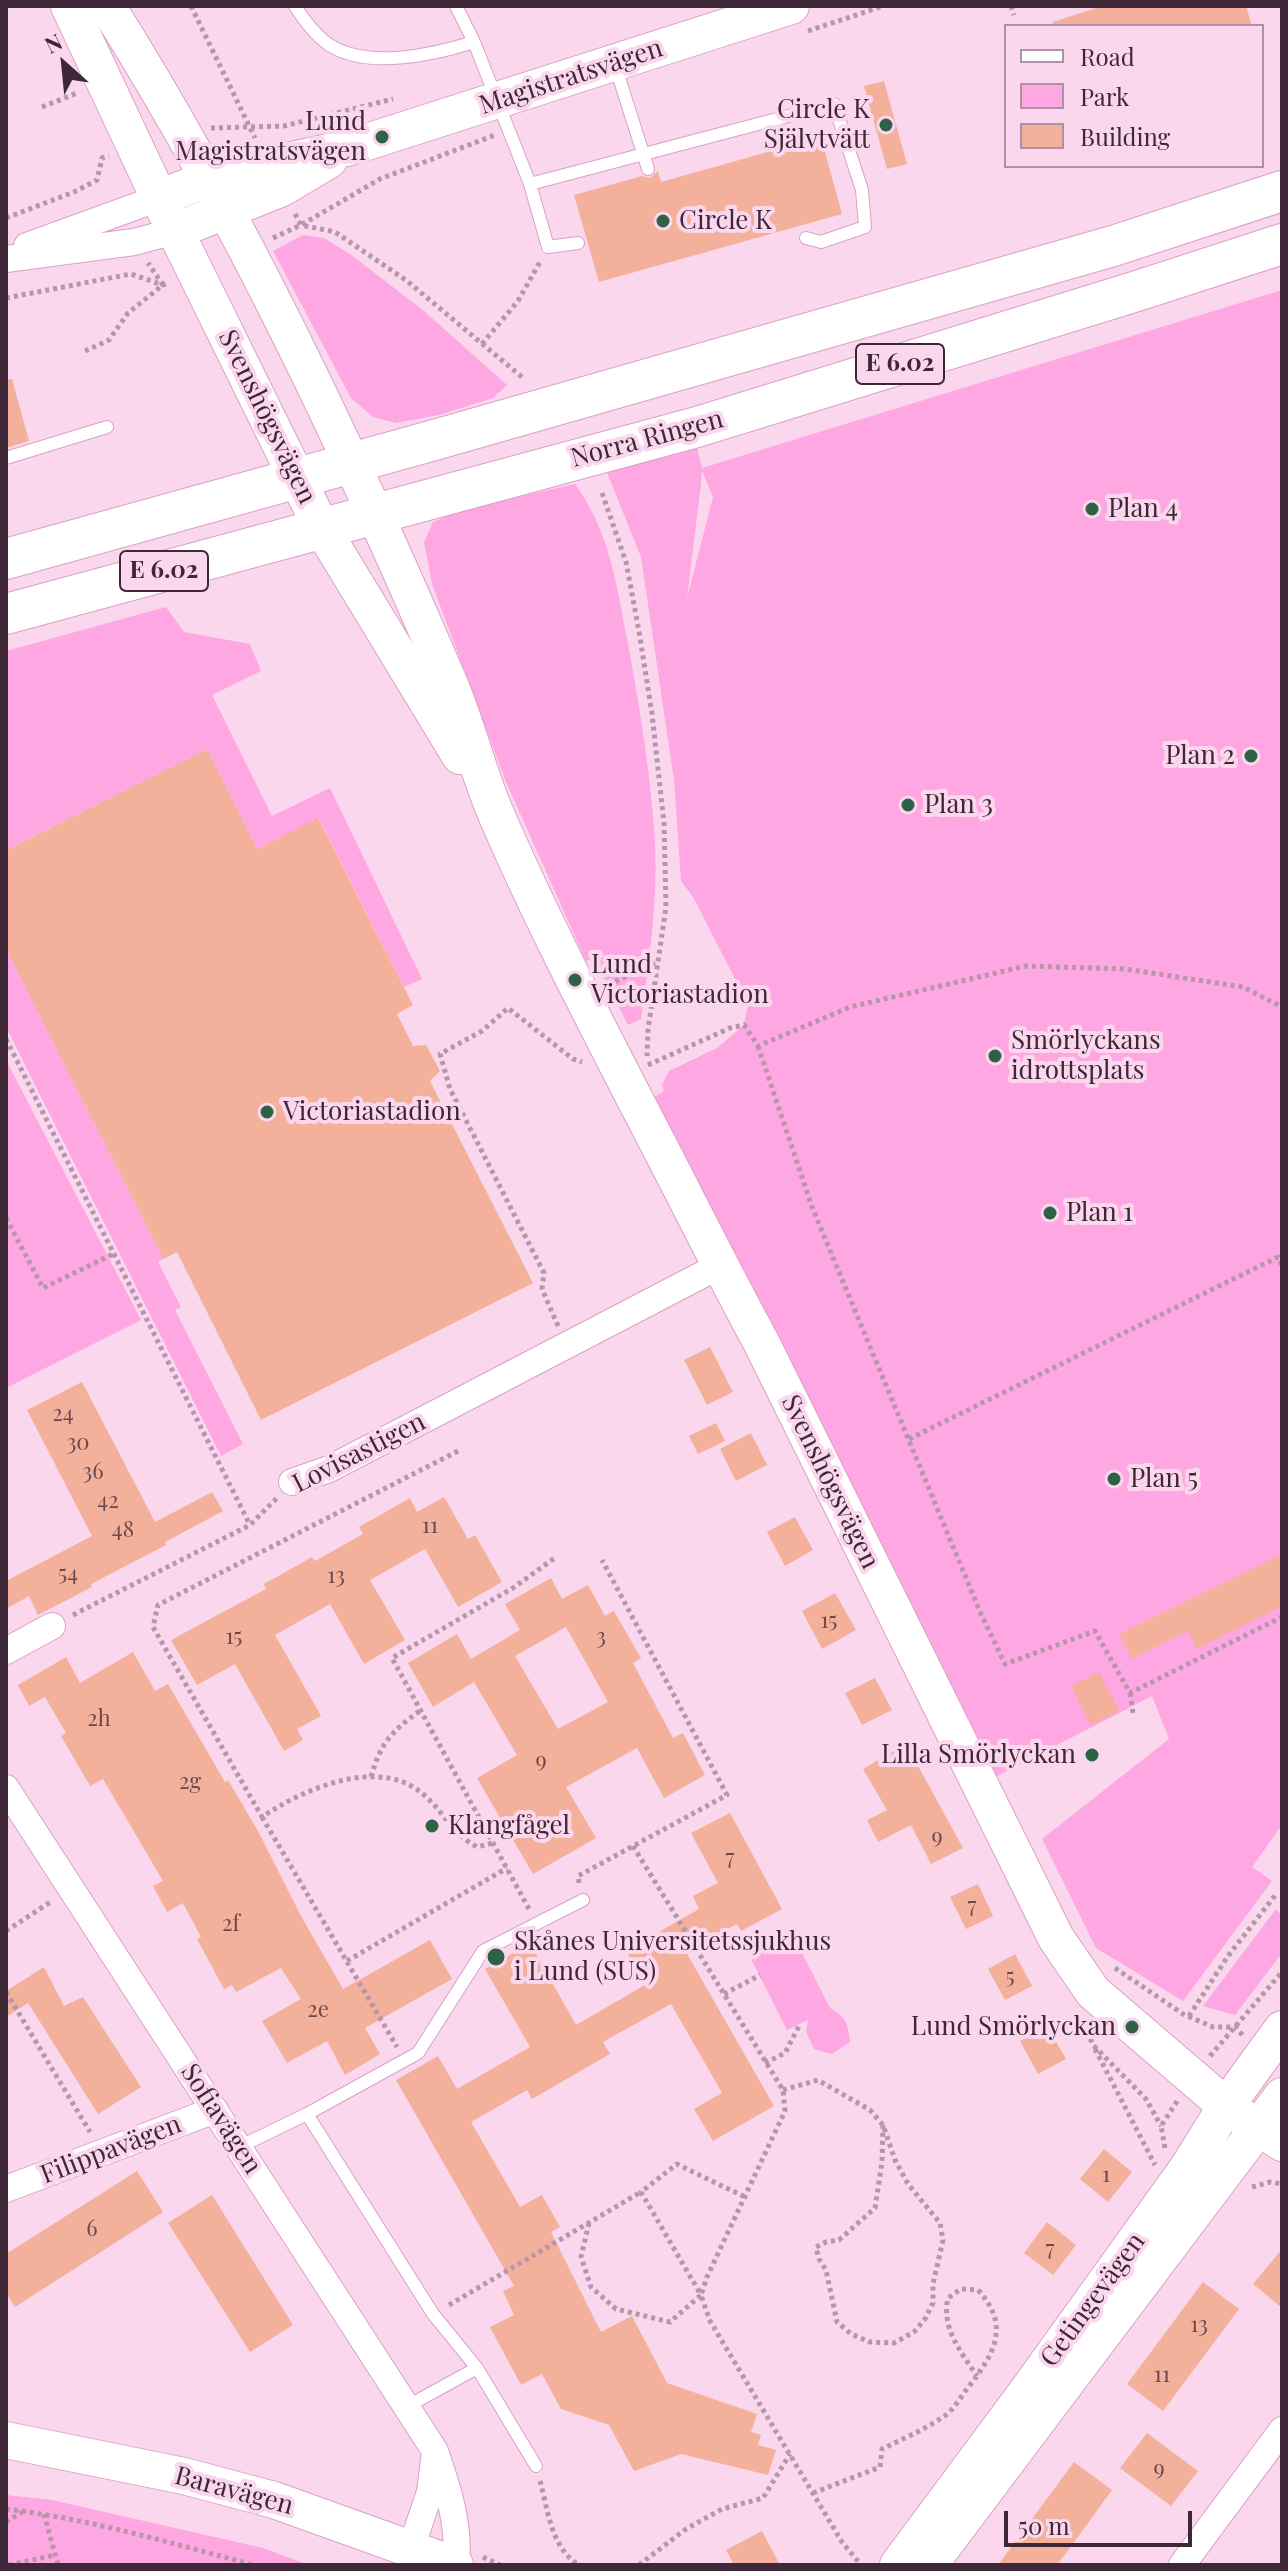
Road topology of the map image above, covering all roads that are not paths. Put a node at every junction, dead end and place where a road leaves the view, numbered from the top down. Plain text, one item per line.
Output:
1 (69, 6) edge
2 (107, 6) edge
3 (295, 6) edge
4 (456, 6) edge
5 (784, 14) edge
6 (474, 42) junction
7 (615, 63) junction
8 (504, 115) junction
9 (351, 147) junction
10 (644, 153) junction
11 (648, 169) dead end
12 (210, 178) junction
13 (530, 184) junction
14 (1282, 191) edge
15 (159, 198) junction
16 (227, 212) junction
17 (175, 231) junction
18 (806, 238) dead end
19 (578, 243) dead end
20 (1282, 244) edge
21 (6, 257) edge
22 (107, 427) dead end
23 (6, 458) edge
24 (351, 462) junction
25 (297, 477) junction
26 (375, 513) junction
27 (321, 527) junction
28 (6, 559) edge
29 (6, 614) edge
30 (495, 812) junction
31 (719, 1266) junction
32 (292, 1482) road end
33 (52, 1626) road end
34 (6, 1651) edge
35 (6, 1788) edge
36 (583, 1900) road end
37 (1282, 2029) edge
38 (1282, 2096) edge
39 (1226, 2106) junction
40 (215, 2110) junction
41 (307, 2114) junction
42 (1270, 2135) edge
43 (239, 2147) junction
44 (6, 2189) edge
45 (477, 2368) junction
46 (406, 2407) junction
47 (1282, 2430) edge
48 (6, 2440) edge
49 (435, 2451) junction
50 (536, 2466) road end
51 (411, 2548) junction
52 (456, 2565) edge
53 (898, 2565) edge
54 (929, 2565) edge
55 (1182, 2565) edge

1 - 15 main road, Svenshögsvägen
2 - 12 main road, Svenshögsvägen
3 - 6 lane
4 - 6 lane
5 - 7 main road, Magistratsvägen
6 - 8 lane
7 - 8 main road, Magistratsvägen
7 - 10 lane
8 - 9 main road, Magistratsvägen
8 - 13 lane
9 - 12 main road, Magistratsvägen
9 - 16 main road, Magistratsvägen
10 - 11 lane
10 - 13 lane
10 - 18 lane
12 - 15 main road, Magistratsvägen
12 - 16 main road, Svenshögsvägen
13 - 19 lane
14 - 24 main road, E 6.02
15 - 17 main road, Svenshögsvägen
15 - 21 street
16 - 17 main road, Magistratsvägen
16 - 24 main road, Svenshögsvägen
17 - 21 street
17 - 25 main road, Svenshögsvägen
20 - 26 main road, Norra Ringen / E 6.02
22 - 23 lane
24 - 25 main road, E 6.02
24 - 26 main road, Svenshögsvägen
25 - 27 main road, Svenshögsvägen
25 - 28 main road, E 6.02
26 - 27 main road, Norra Ringen / E 6.02
26 - 30 main road, Svenshögsvägen
27 - 29 main road, Norra Ringen / E 6.02
27 - 30 main road, Svenshögsvägen
30 - 31 main road, Svenshögsvägen
31 - 32 street, Lovisastigen
31 - 39 main road, Svenshögsvägen
33 - 34 street
35 - 40 street, Sofiavägen
36 - 41 lane
37 - 39 main road, Getingevägen
38 - 42 main road, Getingevägen
39 - 42 main road, Svenshögsvägen
39 - 53 main road, Getingevägen
40 - 43 street, Sofiavägen
40 - 44 street, Filippavägen
41 - 43 lane
41 - 45 lane
42 - 54 main road, Getingevägen
43 - 46 street, Sofiavägen
45 - 46 lane
45 - 50 lane
46 - 49 street, Sofiavägen
47 - 55 street
48 - 51 main road, Baravägen
49 - 51 street
49 - 52 street, Sofiavägen
51 - 52 main road, Baravägen

